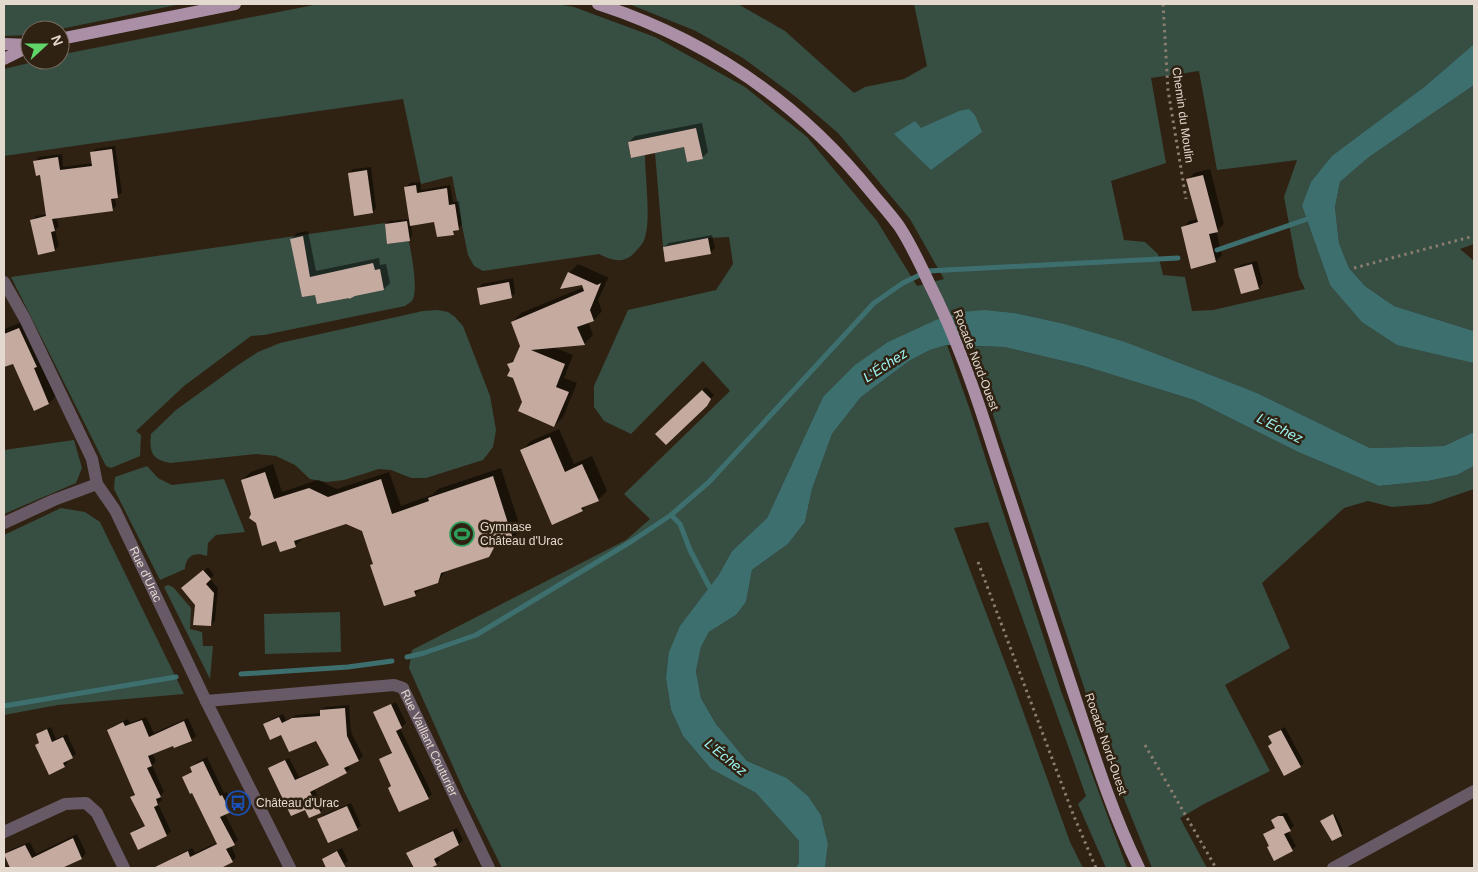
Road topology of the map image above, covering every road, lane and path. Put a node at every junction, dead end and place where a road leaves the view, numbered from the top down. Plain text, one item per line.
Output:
1 (235, 4) edge
2 (598, 4) edge
3 (1163, 4) edge
4 (70, 37) edge
5 (4, 44) edge
6 (20, 45) edge
7 (20, 51) edge
8 (4, 59) edge
9 (1186, 199) dead end
10 (1474, 236) edge
11 (1354, 268) dead end
12 (4, 282) edge
13 (97, 484) junction
14 (4, 523) edge
15 (978, 562) dead end
16 (206, 701) junction
17 (1145, 745) dead end
18 (1474, 791) edge
19 (4, 832) edge
20 (124, 868) edge
21 (290, 868) edge
22 (489, 868) edge
23 (1096, 868) edge
24 (1139, 868) edge
25 (1216, 868) edge
26 (1333, 868) edge

1 - 4 main road
2 - 24 main road, Rocade Nord-Ouest
3 - 9 path, Chemin du Moulin
5 - 6 main road
7 - 8 main road
10 - 11 path
12 - 13 street, Rue d'Urac
13 - 14 street
13 - 16 street, Rue d'Urac
15 - 23 path
16 - 21 street, Rue d'Urac
16 - 22 street, Rue Vaillant Couturier
17 - 25 path
18 - 26 street
19 - 20 street

